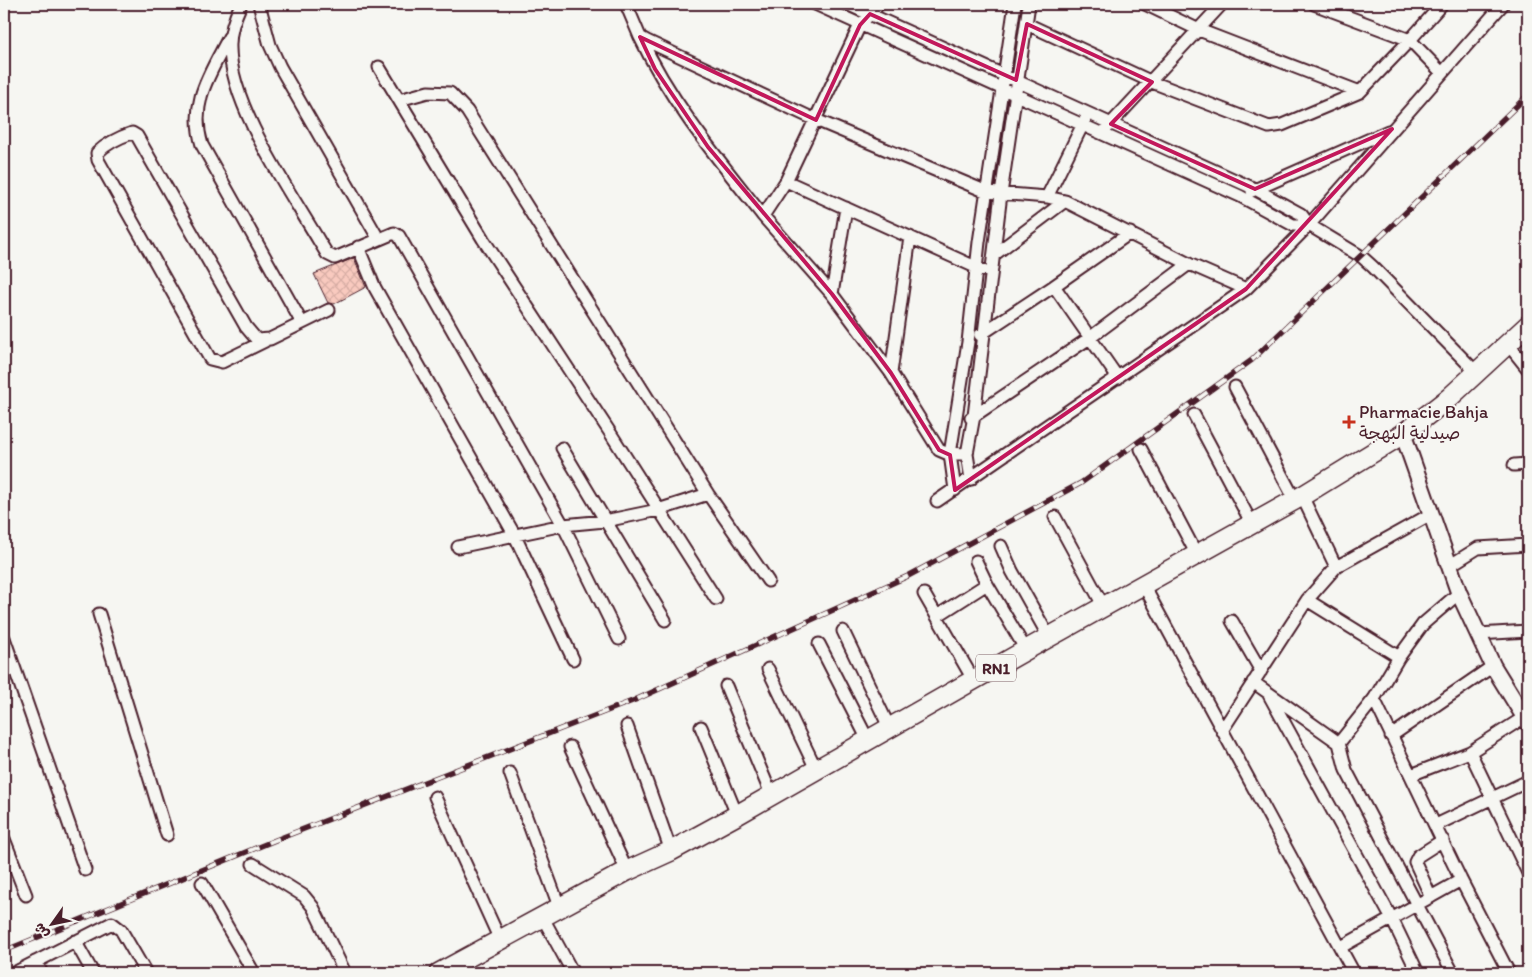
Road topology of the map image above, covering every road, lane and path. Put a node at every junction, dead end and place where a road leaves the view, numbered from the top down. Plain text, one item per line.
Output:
1 (240, 4) edge
2 (259, 4) edge
3 (626, 4) edge
4 (815, 4) edge
5 (847, 4) edge
6 (879, 4) edge
7 (1015, 4) edge
8 (1029, 4) edge
9 (1145, 4) edge
10 (1222, 4) edge
11 (1314, 4) edge
12 (1442, 4) edge
13 (1503, 4) edge
14 (870, 14) junction
15 (860, 24) junction
16 (1027, 24) junction
17 (1199, 30) junction
18 (231, 33) junction
19 (640, 37) junction
20 (1410, 40) junction
21 (379, 67) dead end
22 (1441, 72) junction
23 (1003, 74) junction
24 (1016, 80) junction
25 (1152, 82) junction
26 (1001, 89) junction
27 (1360, 92) junction
28 (1016, 95) junction
29 (399, 100) junction
30 (1088, 113) junction
31 (816, 120) junction
32 (1111, 124) junction
33 (1082, 126) junction
34 (1392, 129) junction
35 (1101, 134) junction
36 (786, 181) junction
37 (1255, 190) junction
38 (988, 192) junction
39 (1001, 194) junction
40 (1240, 196) junction
41 (1047, 197) junction
42 (1065, 202) junction
43 (846, 208) junction
44 (763, 216) junction
45 (1309, 225) junction
46 (1130, 233) junction
47 (910, 236) junction
48 (378, 238) junction
49 (358, 247) junction
50 (995, 254) junction
51 (1189, 264) junction
52 (976, 267) junction
53 (991, 274) junction
54 (1054, 286) junction
55 (1246, 289) junction
56 (832, 294) junction
57 (329, 310) dead end
58 (302, 323) junction
59 (1528, 325) edge
60 (984, 332) junction
61 (1091, 337) junction
62 (265, 341) junction
63 (968, 342) junction
64 (1508, 344) junction
65 (1528, 368) edge
66 (891, 373) junction
67 (1477, 374) junction
68 (1118, 378) junction
69 (1236, 387) dead end
70 (1194, 415) dead end
71 (974, 416) junction
72 (955, 428) junction
73 (1403, 434) junction
74 (562, 448) dead end
75 (1141, 449) dead end
76 (950, 454) junction
77 (967, 454) junction
78 (1528, 464) edge
79 (1514, 465) dead end
80 (971, 479) junction
81 (955, 490) junction
82 (708, 494) junction
83 (1298, 498) junction
84 (937, 501) dead end
85 (658, 510) junction
86 (1431, 514) junction
87 (1055, 517) dead end
88 (605, 521) junction
89 (1252, 524) junction
90 (563, 525) junction
91 (514, 534) junction
92 (1528, 545) edge
93 (1001, 546) dead end
94 (458, 547) dead end
95 (1197, 555) junction
96 (976, 560) dead end
97 (1449, 566) junction
98 (1336, 567) junction
99 (768, 581) dead end
100 (987, 584) junction
101 (1144, 586) junction
102 (1459, 593) junction
103 (924, 594) dead end
104 (716, 599) dead end
105 (1307, 600) junction
106 (1104, 607) junction
107 (99, 614) dead end
108 (937, 616) junction
109 (665, 620) dead end
110 (1232, 621) dead end
111 (843, 631) dead end
112 (1528, 632) edge
113 (1478, 634) junction
114 (1049, 637) junction
115 (4, 638) edge
116 (619, 639) dead end
117 (819, 644) dead end
118 (1026, 650) junction
119 (1399, 656) junction
120 (573, 660) dead end
121 (1492, 666) junction
122 (768, 669) dead end
123 (1261, 671) junction
124 (974, 681) junction
125 (1253, 682) junction
126 (726, 686) dead end
127 (1268, 693) junction
128 (1374, 699) junction
129 (1526, 720) edge
130 (627, 726) dead end
131 (701, 727) dead end
132 (890, 729) junction
133 (1222, 729) junction
134 (1391, 736) junction
135 (868, 740) junction
136 (1339, 743) junction
137 (570, 746) dead end
138 (1470, 752) junction
139 (816, 770) junction
140 (510, 773) dead end
141 (1411, 775) junction
142 (1528, 781) edge
143 (771, 794) junction
144 (436, 797) dead end
145 (1492, 799) junction
146 (737, 815) junction
147 (1436, 825) junction
148 (167, 835) dead end
149 (4, 839) edge
150 (1443, 840) junction
151 (671, 851) junction
152 (252, 864) dead end
153 (84, 870) dead end
154 (627, 871) junction
155 (1528, 874) edge
156 (1461, 880) junction
157 (202, 883) dead end
158 (26, 895) dead end
159 (1431, 897) junction
160 (1418, 904) junction
161 (560, 909) junction
162 (543, 918) junction
163 (1392, 919) junction
164 (500, 940) junction
165 (75, 942) junction
166 (1341, 947) junction
167 (35, 962) junction
168 (14, 973) edge
169 (42, 973) edge
170 (93, 973) edge
171 (146, 973) edge
172 (254, 973) edge
173 (345, 973) edge
174 (439, 973) edge
175 (573, 973) edge
176 (1354, 973) edge
177 (1418, 973) edge
178 (1453, 973) edge
179 (1509, 973) edge

1 - 18 street
2 - 48 street
3 - 19 street
4 - 15 street
5 - 14 street
6 - 14 street
7 - 23 street
8 - 16 street
9 - 17 street
10 - 17 street
11 - 20 street
12 - 20 street
13 - 22 street
14 - 15 street
14 - 23 street
15 - 26 street
15 - 31 street
16 - 24 street
16 - 25 street
17 - 25 street
17 - 27 street
18 - 49 street
18 - 58 street
19 - 31 street
19 - 44 street
20 - 22 street
20 - 27 street
21 - 29 street
22 - 34 street
23 - 24 street
23 - 26 street
24 - 28 street
24 - 30 street
25 - 27 street
25 - 32 street
26 - 28 street
26 - 38 street
28 - 33 street
28 - 39 street
29 - 82 street
29 - 85 street
30 - 32 street
30 - 33 street
31 - 36 street
31 - 38 street
32 - 35 street
32 - 37 street
33 - 35 street
33 - 41 street
34 - 37 street
34 - 45 street
35 - 40 street
36 - 43 street
36 - 44 street
37 - 40 street
37 - 45 street
38 - 39 street
38 - 52 street
39 - 41 street
39 - 50 street
40 - 45 street
41 - 42 street
42 - 46 street
42 - 50 street
43 - 47 street
43 - 56 street
44 - 56 street
45 - 55 street
45 - 67 street
46 - 51 street
46 - 54 street
47 - 52 street
47 - 66 street
48 - 49 street
48 - 90 street
49 - 91 street
50 - 53 street
51 - 55 street
51 - 61 street
52 - 53 street
52 - 63 street
53 - 60 street
54 - 60 street
54 - 61 street
55 - 68 street
56 - 66 street
57 - 58 street
58 - 62 street
59 - 64 main road, RN1
60 - 63 street
60 - 71 street
61 - 68 street
61 - 71 street
62 - 62 street
63 - 72 street
64 - 65 street
64 - 67 main road, RN1
66 - 76 street
67 - 73 main road, RN1
68 - 80 street
69 - 83 street
70 - 89 street
71 - 72 street
71 - 77 street
72 - 76 street
73 - 83 main road, RN1
73 - 86 street
74 - 88 street
75 - 95 street
76 - 77 street
76 - 81 street
77 - 80 street
78 - 79 street
80 - 81 street
81 - 84 street
82 - 85 street
82 - 99 street
83 - 89 main road, RN1
83 - 98 street
85 - 88 street
85 - 104 street
86 - 97 street
86 - 98 street
87 - 106 street
88 - 90 street
88 - 109 street
89 - 95 main road, RN1
90 - 91 street
90 - 116 street
91 - 94 street
91 - 120 street
92 - 97 street
93 - 114 street
95 - 101 main road, RN1
96 - 100 street
97 - 102 street
98 - 105 street
100 - 108 street
100 - 118 street
101 - 106 main road, RN1
101 - 133 street
102 - 113 street
102 - 119 street
103 - 108 street
105 - 119 street
105 - 123 street
106 - 114 main road, RN1
107 - 148 street
108 - 124 street
110 - 123 street
111 - 132 street
112 - 113 street
113 - 121 street
114 - 118 main road, RN1
115 - 153 street
117 - 135 street
118 - 124 main road, RN1
119 - 128 street
121 - 129 street
121 - 134 street
122 - 139 street
123 - 125 street
124 - 132 main road, RN1
125 - 127 street
125 - 133 street
126 - 143 street
127 - 136 street
127 - 163 street
128 - 134 street
128 - 136 street
129 - 138 street
130 - 151 street
131 - 146 street
132 - 135 main road, RN1
133 - 166 street
134 - 141 street
135 - 139 main road, RN1
136 - 160 street
137 - 154 street
138 - 141 street
138 - 145 street
139 - 143 main road, RN1
140 - 161 street
141 - 147 street
142 - 145 street
143 - 146 main road, RN1
144 - 164 street
145 - 147 street
145 - 155 street
146 - 151 main road, RN1
147 - 150 street
149 - 158 street
150 - 156 street
150 - 159 street
151 - 154 main road, RN1
152 - 173 street
154 - 161 main road, RN1
156 - 159 street
156 - 179 street
157 - 172 street
159 - 160 street
160 - 163 street
160 - 178 street
161 - 162 main road, RN1
162 - 164 main road, RN1
162 - 175 street
163 - 166 street
163 - 177 street
164 - 174 main road, RN1
165 - 167 street
165 - 170 street
165 - 171 street
166 - 176 street
167 - 168 street
167 - 169 street

